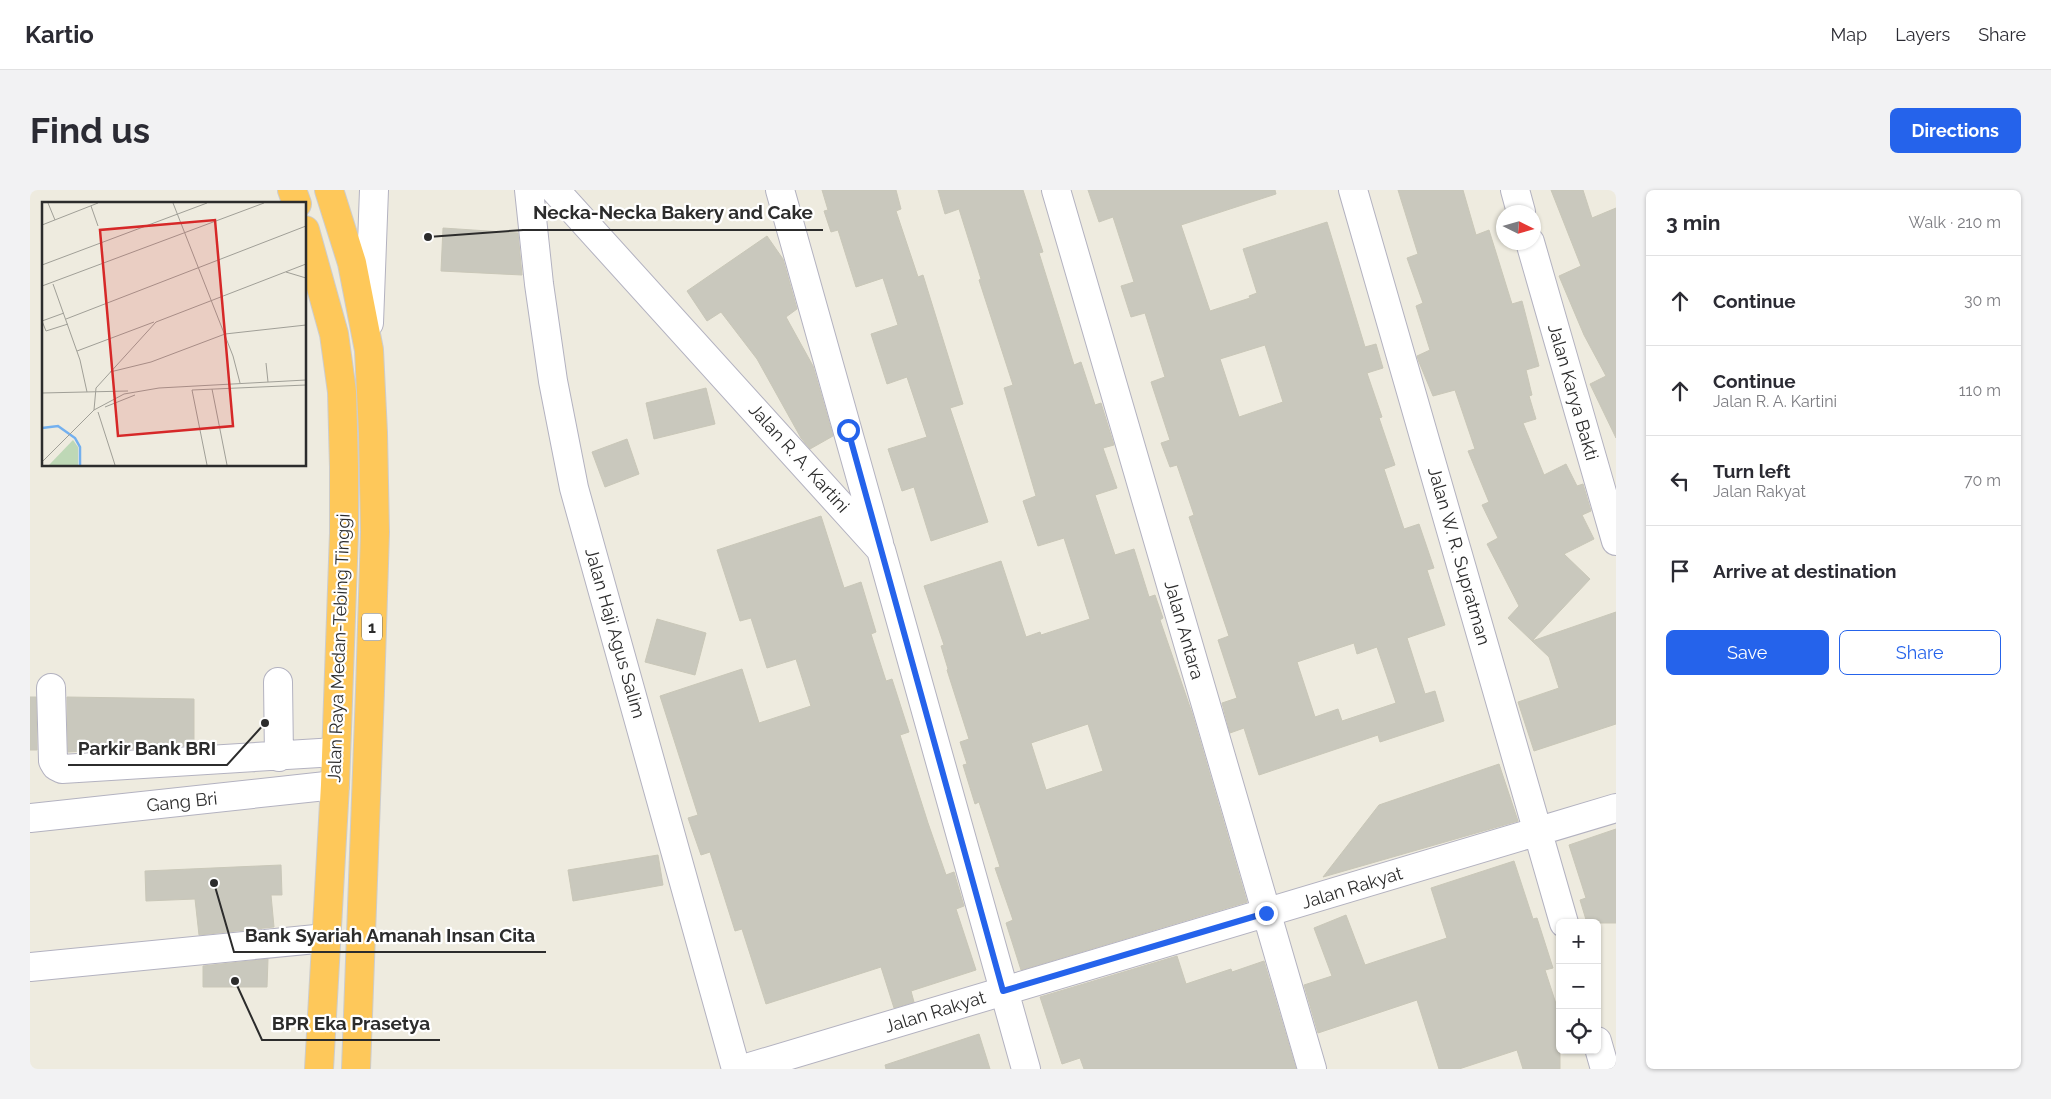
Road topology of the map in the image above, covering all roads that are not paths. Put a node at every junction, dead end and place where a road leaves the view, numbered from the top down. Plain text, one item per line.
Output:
1 (328, 190) edge
2 (374, 190) edge
3 (529, 190) edge
4 (555, 190) edge
5 (780, 190) edge
6 (1056, 190) edge
7 (1353, 190) edge
8 (1515, 190) edge
9 (1519, 205) edge
10 (306, 234) edge
11 (1532, 250) edge
12 (368, 350) junction
13 (1616, 541) edge
14 (881, 550) junction
15 (278, 682) dead end
16 (51, 688) dead end
17 (336, 752) junction
18 (280, 757) junction
19 (335, 786) junction
20 (1616, 808) edge
21 (30, 818) edge
22 (1539, 832) junction
23 (1266, 913) junction
24 (1563, 919) edge
25 (326, 938) junction
26 (30, 968) edge
27 (1003, 991) junction
28 (1601, 1054) edge
29 (320, 1069) edge
30 (356, 1069) edge
31 (736, 1069) edge
32 (743, 1069) edge
33 (1026, 1069) edge
34 (1312, 1069) edge
35 (1605, 1069) edge

1 - 12 highway, Jalan Raya Medan-Tebing Tinggi / 1
2 - 12 street
3 - 31 street, Jalan Haji Agus Salim
4 - 14 street, Jalan R. A. Kartini
5 - 14 street
6 - 23 street, Jalan Antara
7 - 22 street, Jalan W. R. Supratman
8 - 9 street
10 - 17 highway, Jalan Raya Medan-Tebing Tinggi / 1
11 - 13 street, Jalan Karya Bakti
12 - 30 highway, Jalan Raya Medan-Tebing Tinggi / 1
14 - 27 street, Jalan R. A. Kartini
15 - 18 street
16 - 18 street
17 - 18 street
17 - 19 highway, Jalan Raya Medan-Tebing Tinggi / 1
19 - 21 street, Gang Bri
19 - 25 highway, Jalan Raya Medan-Tebing Tinggi / 1
20 - 22 street, Jalan Rakyat
22 - 23 street, Jalan Rakyat
22 - 24 street, Jalan W. R. Supratman
23 - 27 street, Jalan Rakyat
23 - 34 street, Jalan Antara
25 - 26 street
25 - 29 highway, Jalan Raya Medan-Tebing Tinggi / 1
27 - 32 street, Jalan Rakyat
27 - 33 street, Jalan R. A. Kartini
28 - 35 street

